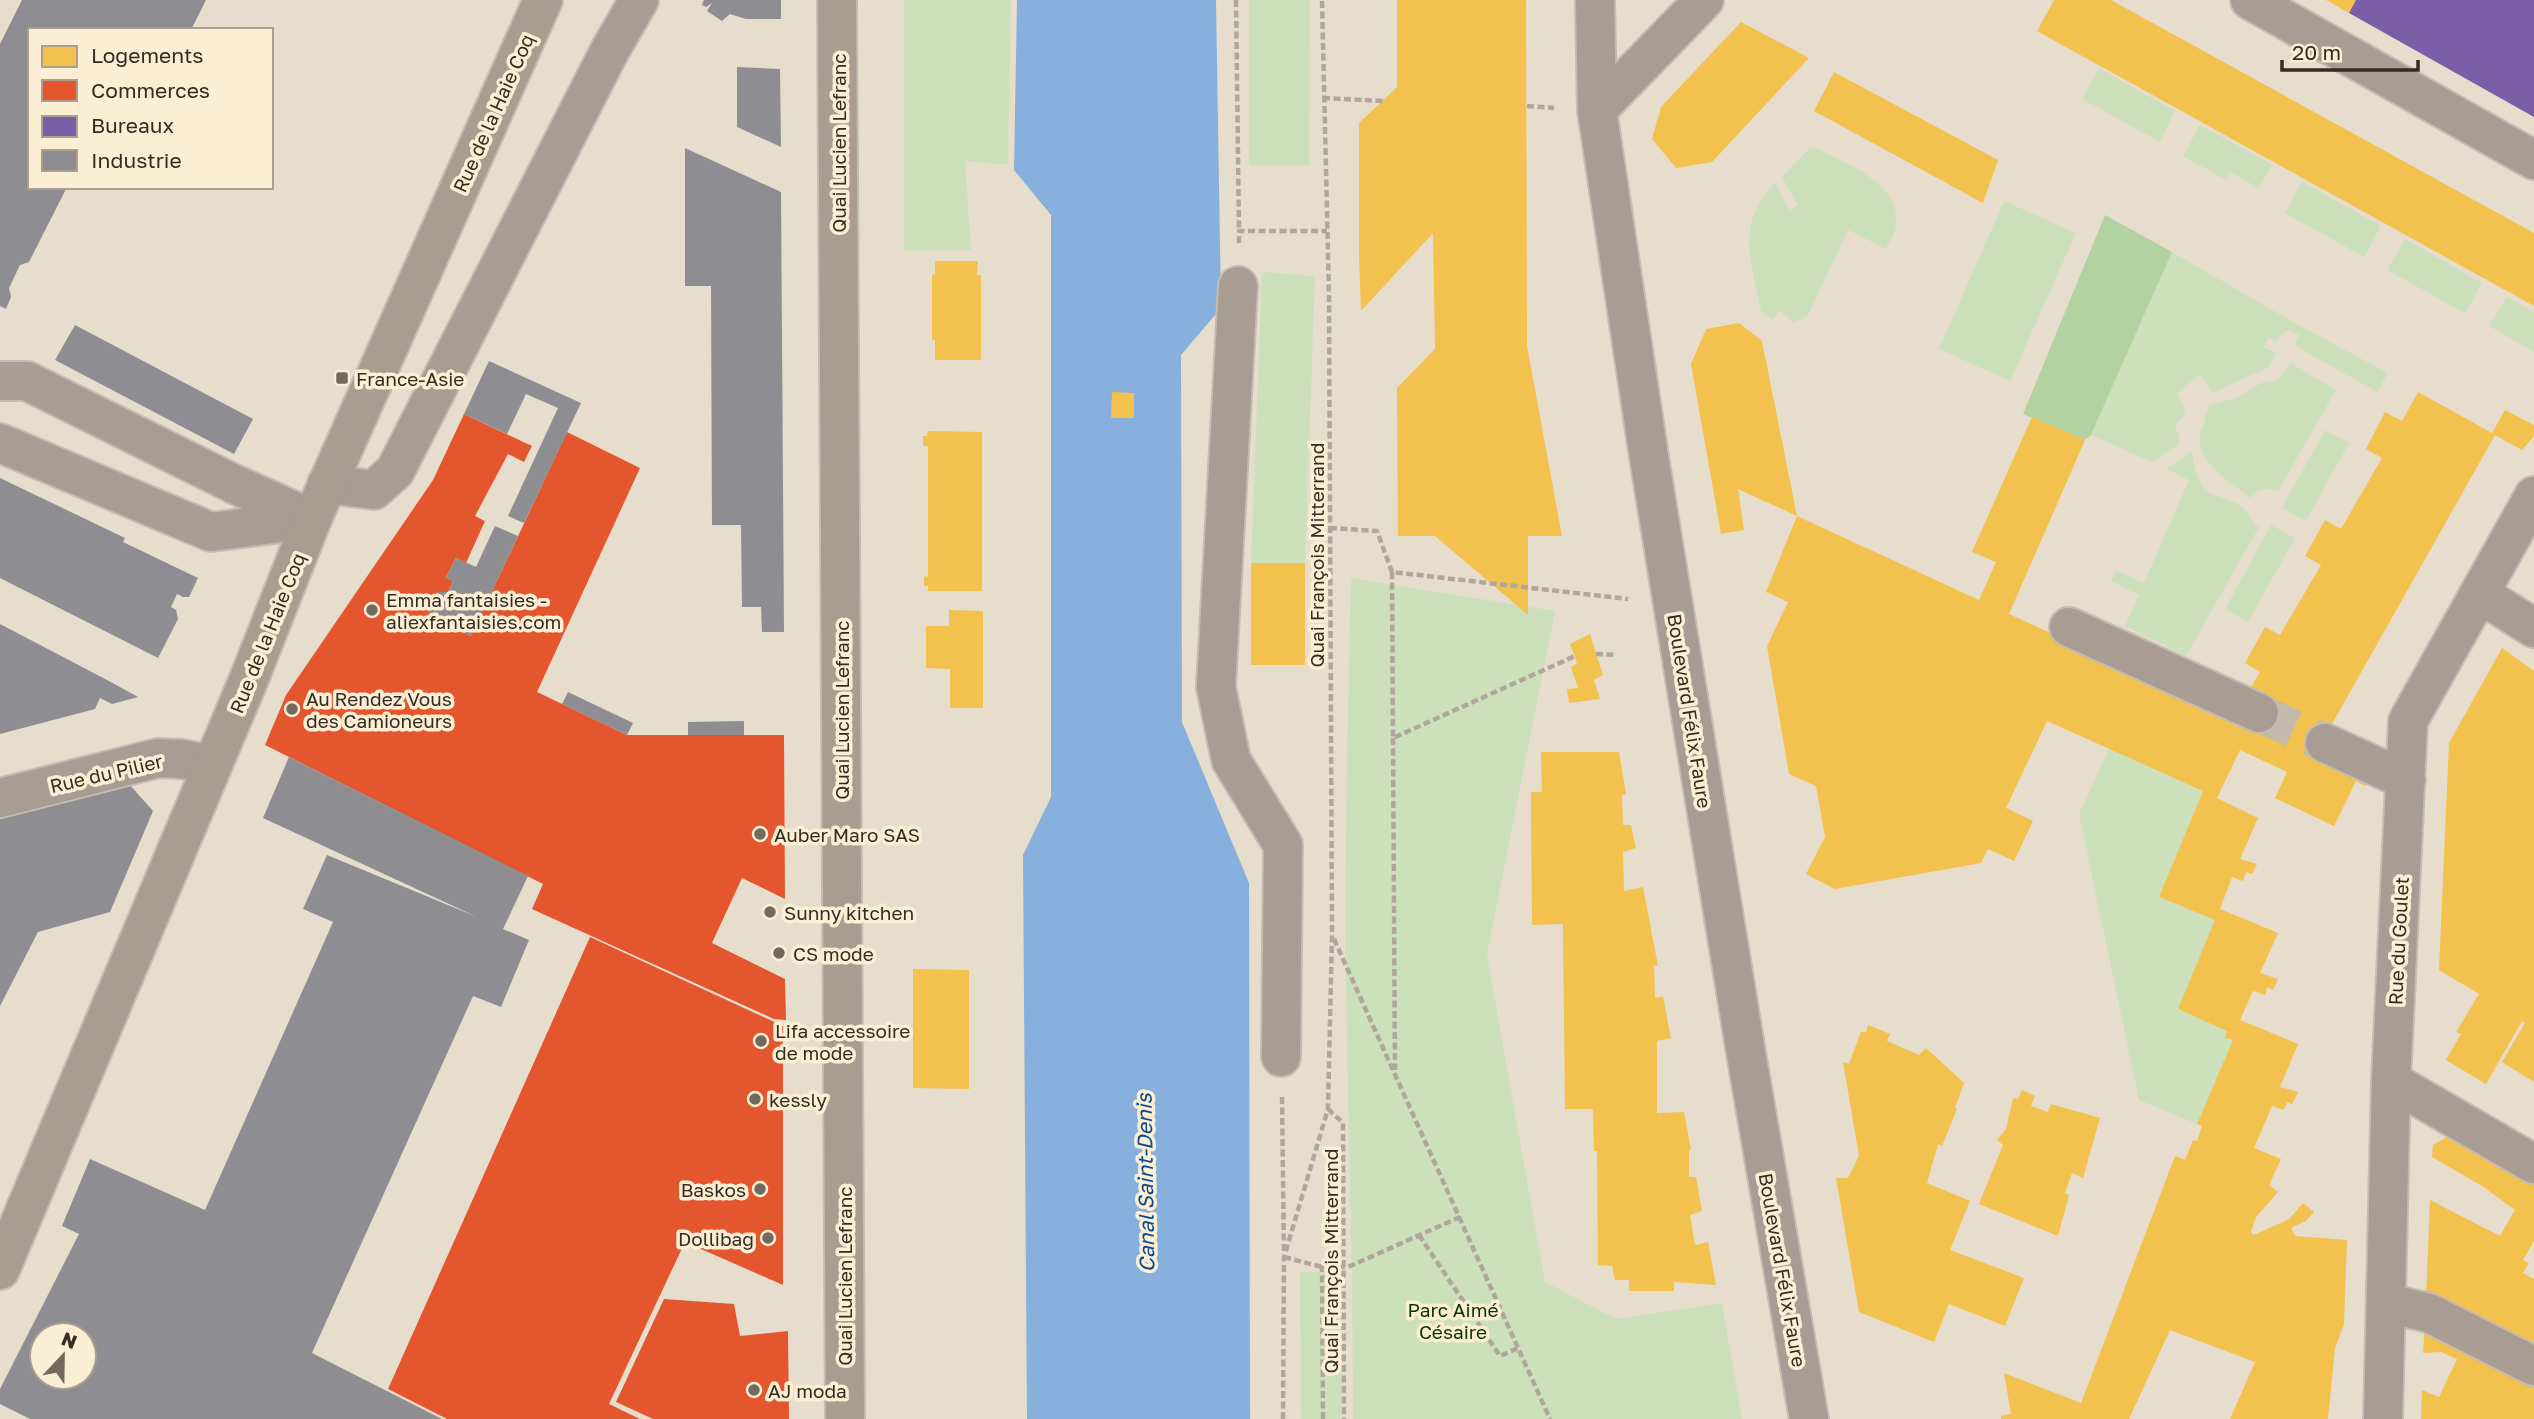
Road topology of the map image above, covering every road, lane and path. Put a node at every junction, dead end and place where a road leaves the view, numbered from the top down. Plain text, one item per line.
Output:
1 (543, 0) edge
2 (639, 0) edge
3 (837, 0) edge
4 (1236, 0) edge
5 (1322, 0) edge
6 (1595, 0) edge
7 (1704, 0) edge
8 (2250, 0) edge
9 (1323, 98) junction
10 (1383, 101) dead end
11 (1597, 110) junction
12 (2534, 160) edge
13 (1239, 231) junction
14 (1327, 231) junction
15 (1238, 286) joint
16 (0, 380) edge
17 (0, 443) edge
18 (327, 484) junction
19 (2534, 496) edge
20 (312, 519) junction
21 (1330, 527) junction
22 (1392, 572) junction
23 (2480, 594) junction
24 (1673, 604) junction
25 (2069, 627) dead end
26 (2534, 628) edge
27 (1596, 654) dead end
28 (1617, 655) dead end
29 (1575, 656) dead end
30 (2259, 713) tunnel mouth
31 (1393, 738) junction
32 (2325, 743) tunnel mouth
33 (212, 765) junction
34 (2406, 780) junction
35 (0, 798) edge
36 (1332, 935) junction
37 (1281, 1057) joint
38 (1395, 1072) junction
39 (2391, 1081) junction
40 (1328, 1109) junction
41 (2534, 1164) edge
42 (1460, 1217) junction
43 (1419, 1235) junction
44 (1284, 1257) junction
45 (1344, 1267) junction
46 (1322, 1268) junction
47 (0, 1270) edge
48 (2387, 1303) junction
49 (1518, 1348) junction
50 (2534, 1366) edge
51 (1549, 1418) edge
52 (845, 1419) edge
53 (1283, 1419) edge
54 (1323, 1419) edge
55 (1344, 1419) edge
56 (1542, 1419) edge
57 (1809, 1419) edge
58 (2383, 1419) edge

1 - 18 main road, Rue de la Haie Coq
2 - 18 street
3 - 52 main road, Quai Lucien Lefranc
4 - 13 path
5 - 9 path, Quai François Mitterrand
6 - 11 street, Boulevard Félix Faure
7 - 11 street
8 - 12 street
9 - 10 path
9 - 14 path, Quai François Mitterrand
11 - 24 street, Boulevard Félix Faure
13 - 14 path
13 - 15 path
14 - 21 path, Quai François Mitterrand
15 - 37 street
16 - 20 street
17 - 20 street
18 - 20 main road, Rue de la Haie Coq
19 - 23 street, Rue du Goulet
20 - 33 main road, Rue de la Haie Coq
21 - 22 path
21 - 36 path, Quai François Mitterrand
22 - 24 path
22 - 31 path
23 - 26 street
23 - 34 street, Rue du Goulet
24 - 57 street, Boulevard Félix Faure
25 - 30 street
27 - 28 path
29 - 31 path
31 - 38 path
32 - 34 street
33 - 35 street, Rue du Pilier
33 - 47 main road, Rue de la Haie Coq
34 - 39 street, Rue du Goulet
36 - 38 path
36 - 40 path, Quai François Mitterrand
37 - 44 path
38 - 42 path
39 - 41 street
39 - 48 street, Rue du Goulet
40 - 44 path, Quai François Mitterrand
40 - 45 path, Quai François Mitterrand
42 - 43 path
42 - 49 path
43 - 45 path
43 - 49 path
44 - 46 path
44 - 53 path, Quai François Mitterrand
45 - 46 path
45 - 55 path, Quai François Mitterrand
46 - 54 path
48 - 50 street
48 - 58 street, Rue du Goulet
49 - 51 path
51 - 56 path

